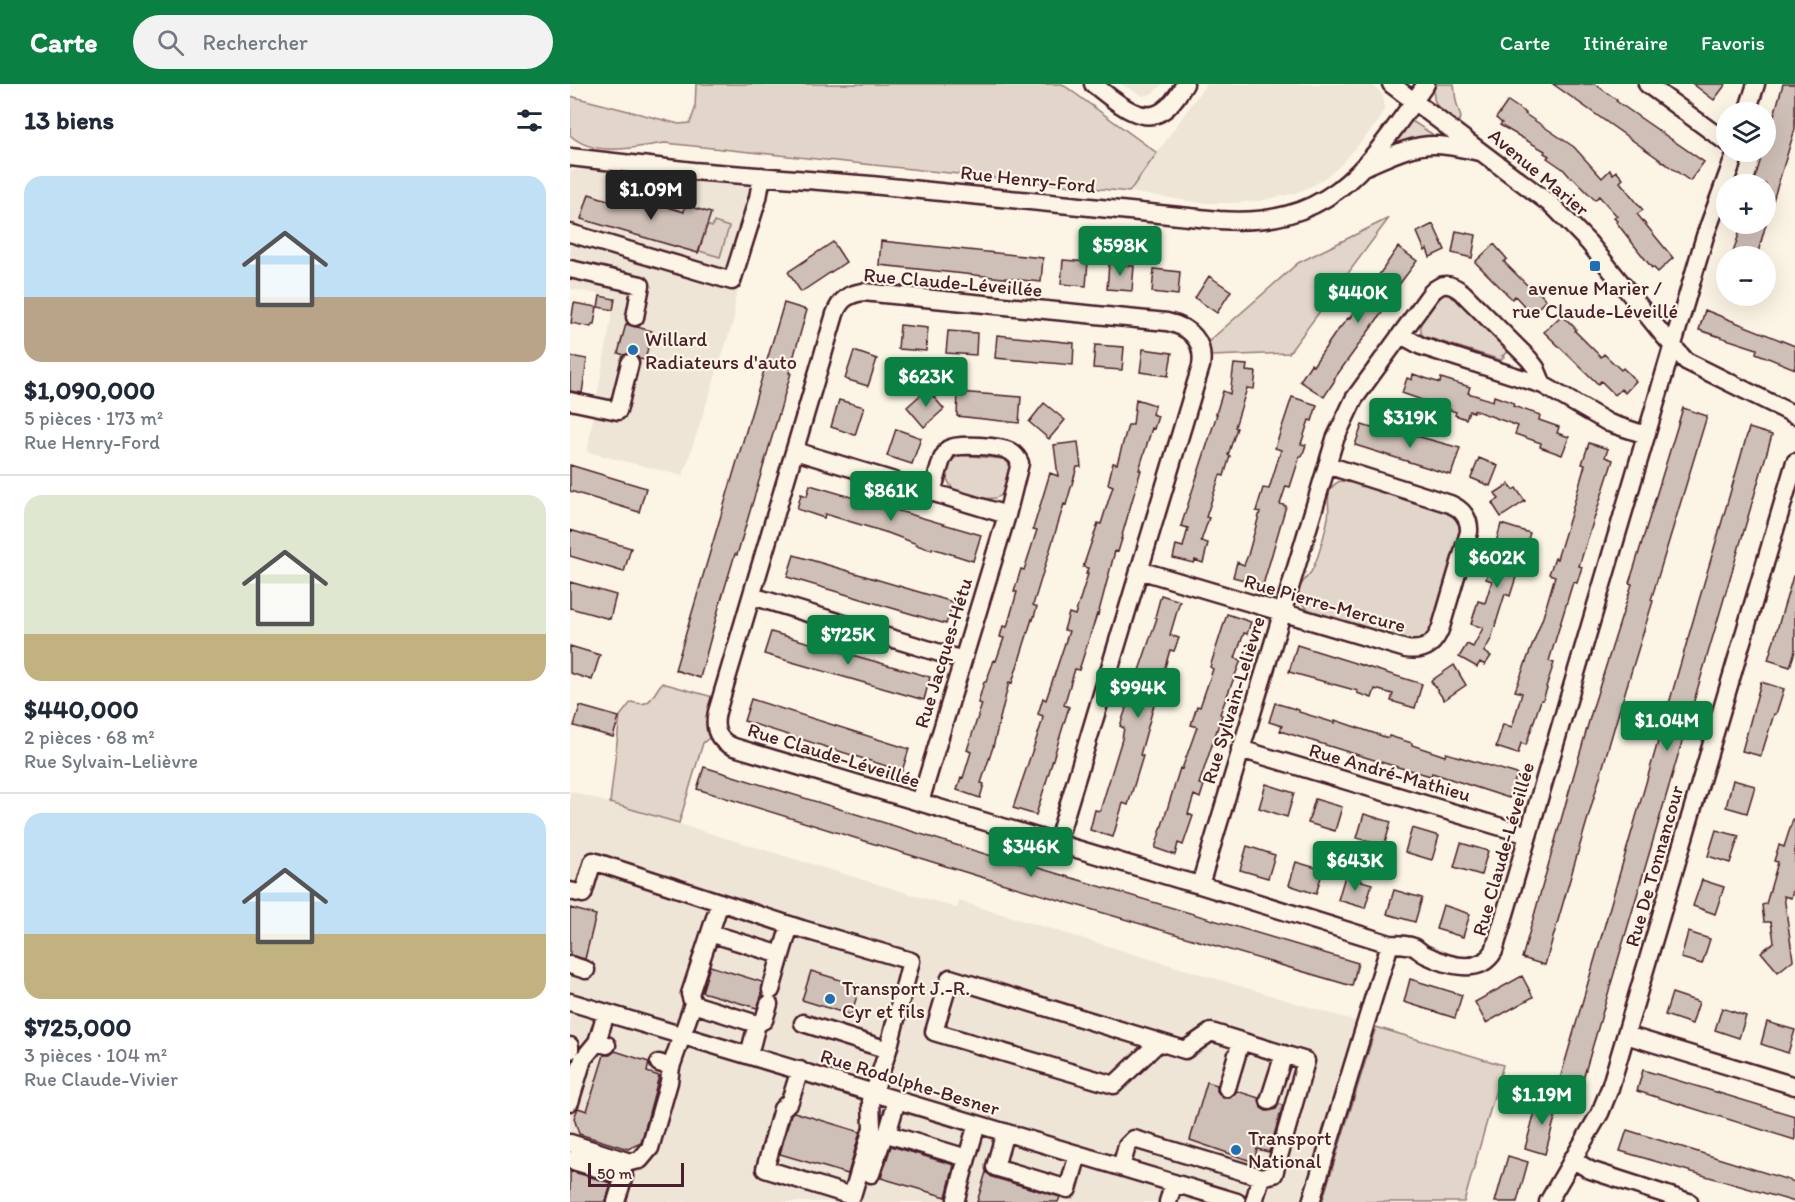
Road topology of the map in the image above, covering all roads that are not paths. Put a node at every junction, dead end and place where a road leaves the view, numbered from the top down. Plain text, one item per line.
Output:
1 (1093, 84) edge
2 (1185, 84) edge
3 (1391, 84) edge
4 (1426, 84) edge
5 (1647, 84) edge
6 (1756, 84) edge
7 (1414, 101) junction
8 (1750, 102) edge
9 (1716, 135) edge
10 (1484, 152) junction
11 (570, 157) edge
12 (1732, 162) edge
13 (1365, 166) junction
14 (762, 176) junction
15 (570, 234) edge
16 (570, 269) edge
17 (635, 317) dead end
18 (1401, 335) junction
19 (1673, 348) junction
20 (630, 363) dead end
21 (1543, 384) junction
22 (570, 401) edge
23 (1795, 415) edge
24 (1646, 435) junction
25 (795, 451) junction
26 (1795, 462) edge
27 (1327, 465) junction
28 (932, 492) junction
29 (1007, 515) junction
30 (1139, 570) junction
31 (752, 596) junction
32 (1282, 612) junction
33 (963, 660) junction
34 (1240, 749) junction
35 (920, 802) junction
36 (1528, 835) junction
37 (1057, 843) junction
38 (1200, 885) junction
39 (570, 891) edge
40 (720, 902) junction
41 (790, 926) junction
42 (710, 933) junction
43 (1390, 944) junction
44 (781, 955) junction
45 (570, 1002) edge
46 (693, 1004) junction
47 (606, 1012) junction
48 (803, 1023) dead end
49 (757, 1024) junction
50 (682, 1035) junction
51 (1626, 1035) junction
52 (1241, 1041) junction
53 (1159, 1042) junction
54 (888, 1050) junction
55 (1284, 1054) junction
56 (749, 1055) junction
57 (800, 1070) junction
58 (1795, 1086) edge
59 (1227, 1088) dead end
60 (874, 1093) junction
61 (897, 1100) junction
62 (1269, 1101) dead end
63 (570, 1102) edge
64 (977, 1124) junction
65 (1005, 1132) junction
66 (887, 1134) junction
67 (570, 1143) edge
68 (1078, 1154) junction
69 (967, 1158) junction
70 (570, 1160) edge
71 (1572, 1160) junction
72 (1121, 1167) junction
73 (871, 1174) dead end
74 (1261, 1177) junction
75 (1174, 1183) junction
76 (1066, 1196) edge
77 (956, 1199) dead end
78 (616, 1202) edge
79 (1168, 1202) edge
80 (1237, 1202) edge
81 (1254, 1202) edge
82 (1311, 1202) edge
83 (1548, 1202) edge
84 (1687, 1202) edge

1 - 2 street
3 - 7 street, Avenue Marier
4 - 7 street, Rue Henry-Ford
5 - 9 street
6 - 8 street
7 - 10 street, Avenue Marier
7 - 13 street, Rue Henry-Ford
10 - 13 street
10 - 19 street, Avenue Marier
11 - 14 street, Rue Henry-Ford
12 - 19 street, Rue Claude-Léveillée
13 - 14 street, Rue Henry-Ford
14 - 15 street
16 - 17 street
18 - 21 street, Rue Sylvain-Lelièvre
18 - 21 street, Rue Sylvain-Lelièvre
18 - 27 street, Rue Sylvain-Lelièvre
19 - 23 street, Avenue Marier
19 - 24 street, Rue Claude-Léveillée
20 - 22 street
21 - 24 street, Rue Sylvain-Lelièvre
24 - 36 street, Rue Claude-Léveillée
25 - 28 street
25 - 30 street, Rue Claude-Léveillée
25 - 31 street, Rue Claude-Léveillée
26 - 51 street, Rue De Tonnancour
27 - 32 street, Rue Sylvain-Lelièvre
27 - 32 street, Rue Pierre-Mercure
28 - 29 street
28 - 29 street, Rue Jacques-Hétu
29 - 33 street, Rue Jacques-Hétu
30 - 32 street, Rue Pierre-Mercure
30 - 37 street, Rue Claude-Léveillée
31 - 33 street
31 - 35 street, Rue Claude-Léveillée
32 - 34 street, Rue Sylvain-Lelièvre
33 - 35 street, Rue Jacques-Hétu
34 - 36 street, Rue André-Mathieu
34 - 38 street, Rue Sylvain-Lelièvre
35 - 37 street, Rue Claude-Léveillée
36 - 43 street, Rue Claude-Léveillée
37 - 38 street, Rue Claude-Léveillée
38 - 43 street, Rue Claude-Léveillée
39 - 40 street
40 - 41 street
40 - 42 street
41 - 44 street
41 - 54 street
42 - 44 street
42 - 46 street
43 - 82 street
44 - 49 street
45 - 47 street, Rue Rodolphe-Besner
46 - 49 street
46 - 50 street
47 - 50 street, Rue Rodolphe-Besner
47 - 63 street
48 - 54 street
49 - 56 street
50 - 56 street, Rue Rodolphe-Besner
50 - 67 street
51 - 58 street
51 - 71 street, Rue De Tonnancour
52 - 53 street
52 - 55 street
52 - 59 street
53 - 53 street
54 - 60 street
55 - 62 street
55 - 74 street
56 - 57 street, Rue Rodolphe-Besner
57 - 60 street, Rue Rodolphe-Besner
57 - 60 street
60 - 61 street, Rue Rodolphe-Besner
61 - 64 street, Rue Rodolphe-Besner
61 - 66 street
64 - 65 street, Rue Rodolphe-Besner
64 - 69 street
65 - 68 street, Rue Rodolphe-Besner
65 - 76 street
66 - 69 street
66 - 73 street
68 - 72 street, Rue Rodolphe-Besner
68 - 76 street
69 - 77 street
70 - 78 street
71 - 83 street, Rue De Tonnancour
71 - 84 street
72 - 74 street
72 - 75 street, Rue Rodolphe-Besner
74 - 81 street
75 - 79 street
75 - 80 street, Rue Rodolphe-Besner

